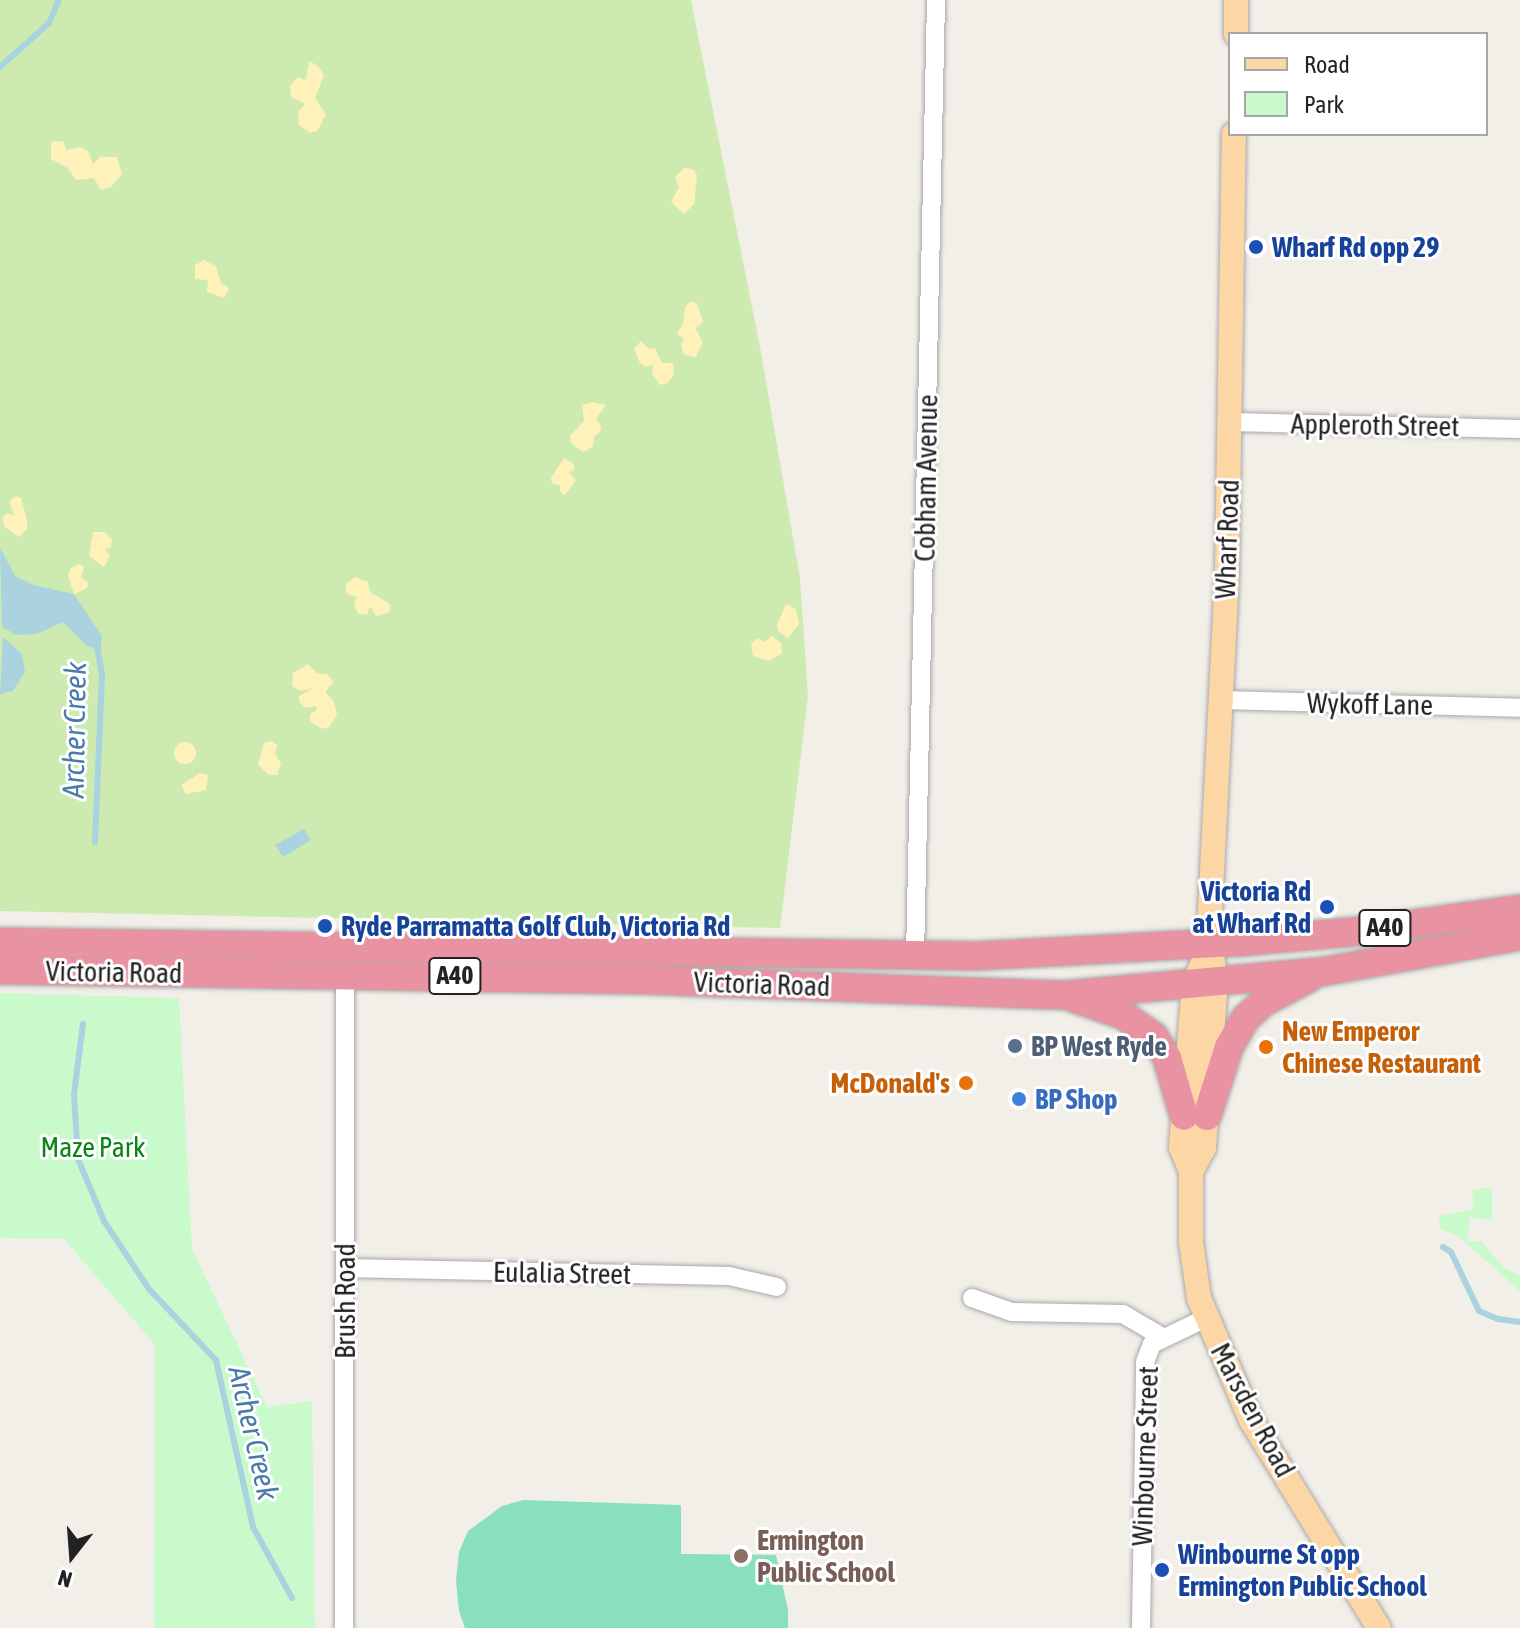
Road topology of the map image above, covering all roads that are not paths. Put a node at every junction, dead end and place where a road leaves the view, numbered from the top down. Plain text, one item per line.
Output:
1 (936, 0) edge
2 (1236, 0) edge
3 (1236, 32) edge
4 (1234, 136) edge
5 (1230, 422) junction
6 (1520, 429) edge
7 (1221, 700) junction
8 (1520, 708) edge
9 (1520, 909) edge
10 (1520, 936) edge
11 (0, 942) edge
12 (1210, 944) junction
13 (915, 956) junction
14 (0, 970) edge
15 (1321, 972) junction
16 (345, 974) junction
17 (1205, 982) junction
18 (1066, 995) junction
19 (1195, 1116) junction
20 (345, 1268) junction
21 (777, 1287) dead end
22 (972, 1298) dead end
23 (1206, 1318) junction
24 (1162, 1337) junction
25 (344, 1628) edge
26 (1141, 1628) edge
27 (1379, 1628) edge

1 - 13 street, Cobham Avenue
2 - 3 main road
4 - 5 main road, Wharf Road
5 - 6 street, Appleroth Street
5 - 7 main road, Wharf Road
7 - 8 street, Wykoff Lane
7 - 12 main road, Wharf Road
9 - 12 highway, Victoria Road / A40
10 - 15 highway, Victoria Road / A40
11 - 13 highway, Victoria Road / A40
12 - 13 highway, Victoria Road / A40
12 - 17 main road, Marsden Road
14 - 16 highway, Victoria Road / A40
15 - 17 highway, Victoria Road / A40
15 - 19 highway
16 - 18 highway, Victoria Road / A40
16 - 20 street, Brush Road
17 - 18 highway, Victoria Road / A40
17 - 19 main road, Marsden Road
18 - 19 highway
19 - 23 main road, Marsden Road
20 - 21 street, Eulalia Street
20 - 25 street, Brush Road
22 - 24 street
23 - 24 street, Winbourne Street
23 - 27 main road, Marsden Road
24 - 26 street, Winbourne Street

